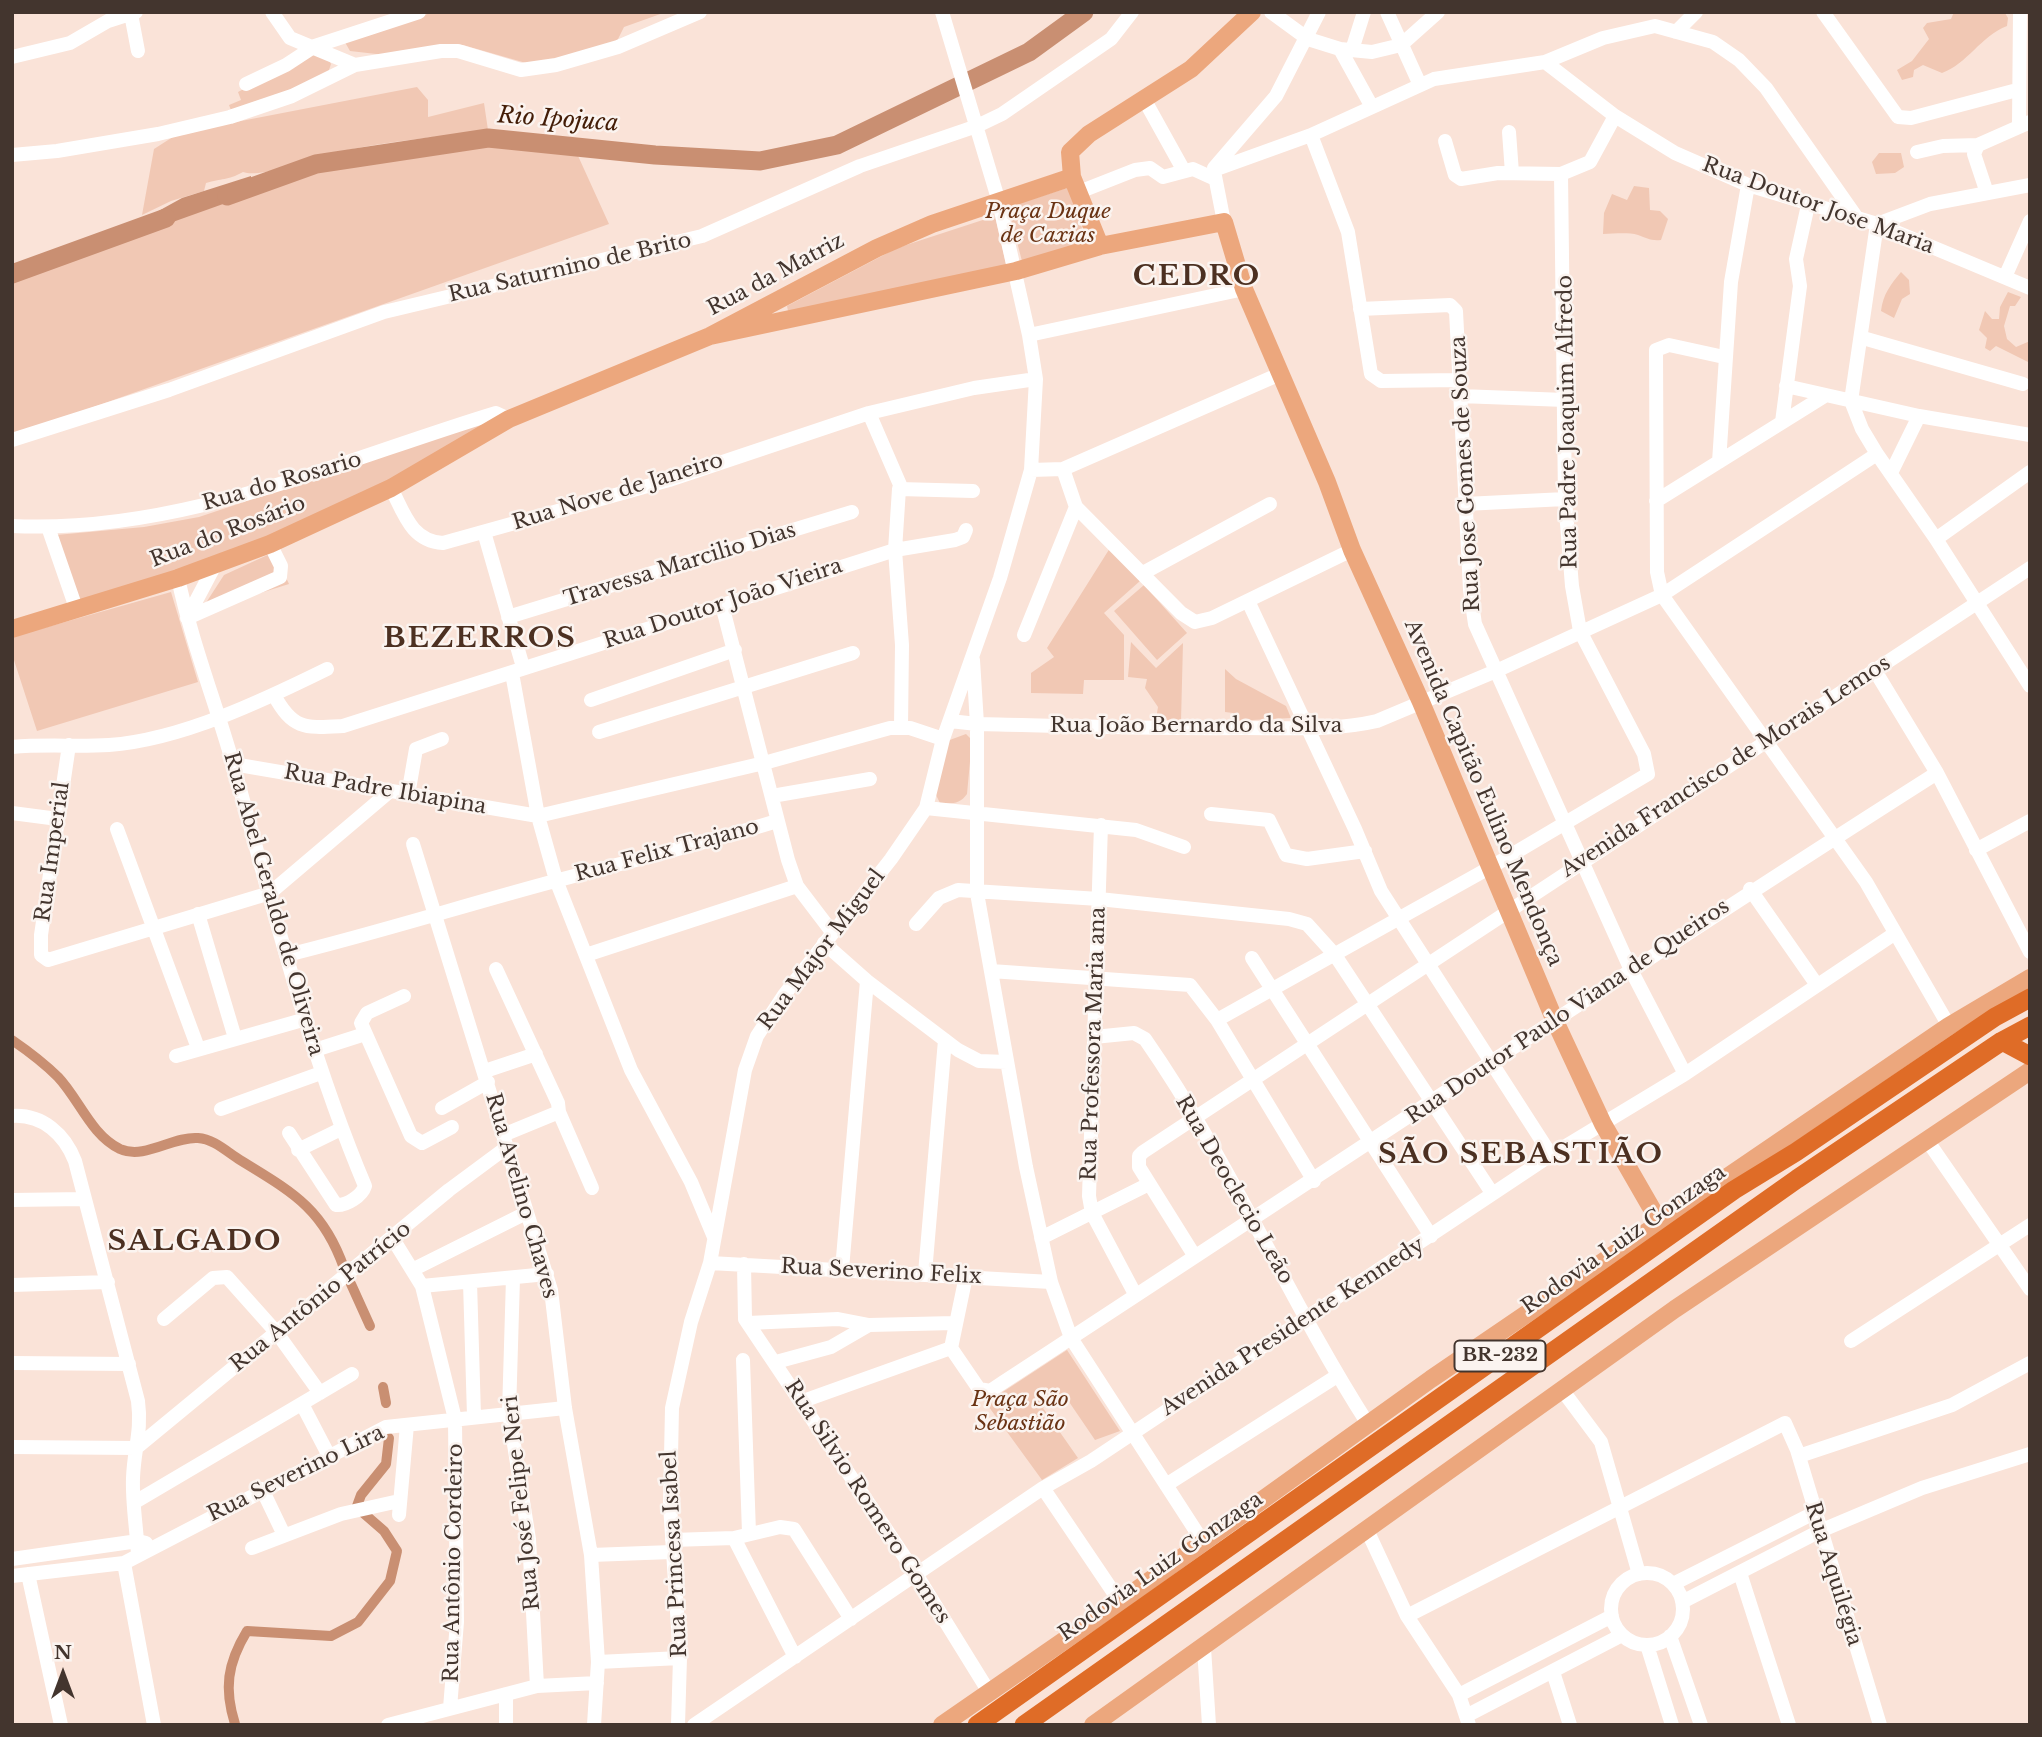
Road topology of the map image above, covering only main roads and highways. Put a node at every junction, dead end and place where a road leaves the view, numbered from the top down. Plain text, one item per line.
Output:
1 (1252, 12) edge
2 (1075, 184) junction
3 (1224, 222) joint
4 (1100, 246) junction
5 (710, 336) junction
6 (12, 629) edge
7 (2030, 978) edge
8 (2030, 998) edge
9 (2030, 1026) edge
10 (2003, 1041) junction
11 (2030, 1056) edge
12 (2030, 1071) edge
13 (1660, 1223) junction
14 (942, 1725) edge
15 (977, 1725) edge
16 (1024, 1725) edge
17 (1093, 1725) edge

1 - 2 main road
2 - 4 main road
2 - 5 main road, Rua da Matriz
3 - 4 main road, Rua da Matriz
3 - 13 main road, Avenida Capitão Eulino Mendonça
4 - 5 main road, Rua da Matriz
5 - 6 main road, Rua do Rosário
7 - 13 main road, BR-232
8 - 15 highway, Rodovia Luiz Gonzaga / BR-232
9 - 10 highway, BR-232
10 - 11 highway
10 - 16 highway, BR-232
12 - 17 main road, BR-232
13 - 14 main road, BR-232

